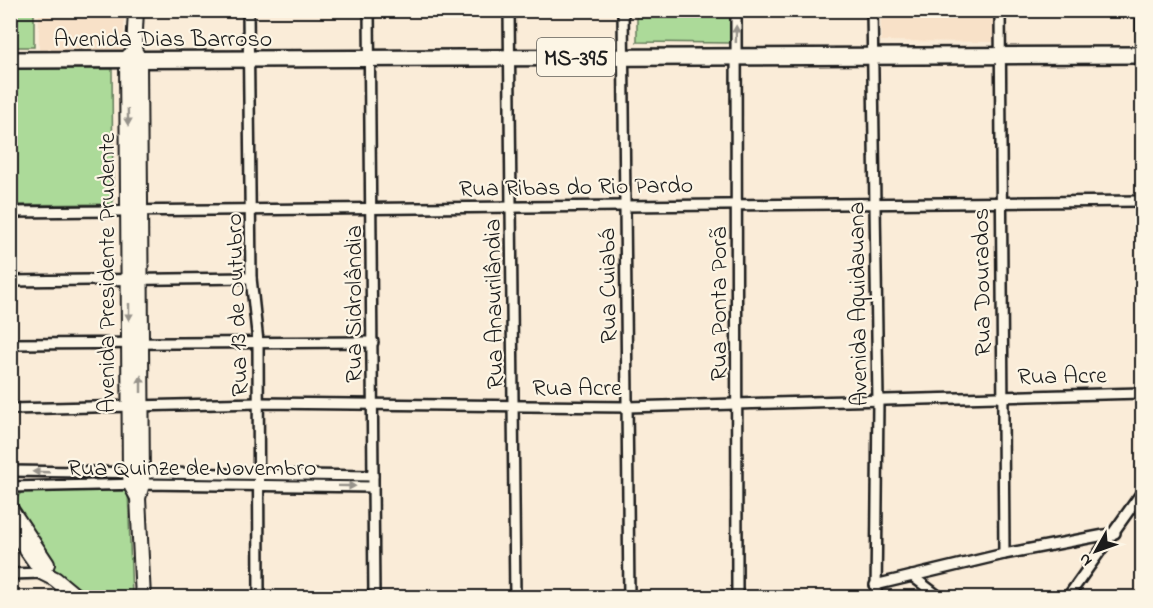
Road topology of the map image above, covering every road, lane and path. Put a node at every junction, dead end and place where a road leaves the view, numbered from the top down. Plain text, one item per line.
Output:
1 (136, 10) edge
2 (248, 10) edge
3 (369, 10) edge
4 (509, 10) edge
5 (623, 10) edge
6 (736, 10) edge
7 (872, 10) edge
8 (1000, 10) edge
9 (1142, 10) edge
10 (133, 56) junction
11 (510, 56) junction
12 (873, 56) junction
13 (1001, 56) junction
14 (623, 57) junction
15 (736, 58) junction
16 (368, 59) junction
17 (1142, 59) edge
18 (10, 60) edge
19 (249, 61) junction
20 (1143, 201) edge
21 (875, 202) junction
22 (1000, 202) junction
23 (738, 203) junction
24 (625, 205) junction
25 (511, 206) junction
26 (372, 207) junction
27 (252, 209) junction
28 (135, 210) junction
29 (10, 212) edge
30 (251, 278) junction
31 (135, 279) junction
32 (10, 280) edge
33 (135, 342) junction
34 (258, 342) junction
35 (373, 342) junction
36 (10, 344) edge
37 (1143, 393) edge
38 (1002, 395) junction
39 (878, 400) junction
40 (258, 403) junction
41 (737, 404) junction
42 (373, 406) junction
43 (513, 406) junction
44 (135, 407) junction
45 (627, 407) junction
46 (10, 409) edge
47 (10, 471) edge
48 (373, 476) junction
49 (259, 480) junction
50 (136, 483) junction
51 (10, 487) edge
52 (373, 487) junction
53 (1143, 492) edge
54 (10, 508) edge
55 (10, 526) edge
56 (1114, 533) junction
57 (1004, 554) junction
58 (10, 574) edge
59 (49, 574) junction
60 (912, 576) junction
61 (874, 585) junction
62 (78, 597) edge
63 (143, 597) edge
64 (259, 597) edge
65 (374, 597) edge
66 (515, 597) edge
67 (629, 597) edge
68 (737, 597) edge
69 (876, 597) edge
70 (940, 597) edge
71 (1067, 597) edge

1 - 10 street, Avenida Presidente Prudente
2 - 19 street, Rua 13 de Outubro
3 - 16 street, Rua Sidrolândia
4 - 11 street, Rua Anaurilândia
5 - 14 street, Rua Cuiabá
15 -> 6 street, Rua Ponta Porã
7 - 12 street, Avenida Aquidauana
8 - 13 street, Rua Dourados
9 - 17 street
10 - 18 main road, Avenida Dias Barroso / MS-395
10 - 19 main road, Avenida Dias Barroso / MS-395
10 - 28 street, Avenida Presidente Prudente
11 - 14 main road, Avenida Dias Barroso / MS-395
11 - 16 main road, Avenida Dias Barroso / MS-395
11 - 25 street, Rua Anaurilândia
12 - 13 main road, Avenida Dias Barroso / MS-395
12 - 15 main road, Avenida Dias Barroso / MS-395
12 - 21 street, Avenida Aquidauana
13 - 17 main road, Avenida Dias Barroso / MS-395
13 - 22 street, Rua Dourados
14 - 15 main road, Avenida Dias Barroso / MS-395
14 - 24 street, Rua Cuiabá
15 - 23 street, Rua Ponta Porã
16 - 19 main road, Avenida Dias Barroso / MS-395
16 - 26 street, Rua Sidrolândia
19 - 27 street, Rua 13 de Outubro
20 - 22 street, Rua Ribas do Rio Pardo
21 - 22 street, Rua Ribas do Rio Pardo
21 - 23 street, Rua Ribas do Rio Pardo
21 - 39 street, Avenida Aquidauana
22 - 38 street, Rua Dourados
23 - 24 street, Rua Ribas do Rio Pardo
23 - 41 street, Rua Ponta Porã
24 - 25 street, Rua Ribas do Rio Pardo
24 - 45 street, Rua Cuiabá
25 - 26 street, Rua Ribas do Rio Pardo
25 - 43 street, Rua Anaurilândia
26 - 27 street, Rua Ribas do Rio Pardo
26 - 35 street, Rua Sidrolândia
27 - 28 street, Rua Ribas do Rio Pardo
27 - 30 street, Rua 13 de Outubro
28 - 29 street, Rua Ribas do Rio Pardo
28 - 31 street, Avenida Presidente Prudente
30 - 31 street
30 - 34 street, Rua 13 de Outubro
31 - 32 street
31 - 33 street, Avenida Presidente Prudente
33 - 34 street
33 - 36 street
33 - 44 street, Avenida Presidente Prudente
34 - 35 street
34 - 40 street, Rua 13 de Outubro
35 - 42 street, Rua Sidrolândia
37 - 38 street, Rua Acre
38 - 39 street, Rua Acre
38 - 57 street, Rua Dourados
39 - 41 street, Rua Acre
39 - 61 street, Avenida Aquidauana
40 - 42 street, Rua Acre
40 - 44 street, Rua Acre
40 - 49 street, Rua 13 de Outubro
41 - 45 street, Rua Acre
41 - 68 street, Rua Ponta Porã
42 - 43 street, Rua Acre
42 - 48 street, Rua Sidrolândia
43 - 45 street, Rua Acre
43 - 66 street, Rua Anaurilândia
44 - 46 street, Rua Acre
44 - 50 street, Avenida Presidente Prudente
45 - 67 street, Rua Cuiabá
50 -> 47 street, Rua Quinze de Novembro
48 - 49 street, Rua Quinze de Novembro
48 - 52 street, Rua Sidrolândia
49 - 50 street, Rua Quinze de Novembro
49 -> 52 street, Rua Quinze de Novembro
49 - 64 street, Rua 13 de Outubro
50 - 51 street, Rua Quinze de Novembro
50 - 63 street, Avenida Presidente Prudente
52 - 65 street, Rua Sidrolândia
53 - 56 street
54 - 59 street
55 - 59 street
56 - 57 street
56 - 71 street
57 - 60 street
58 - 59 street
59 - 62 street
60 - 61 street
60 - 70 street
61 - 69 street, Avenida Aquidauana

